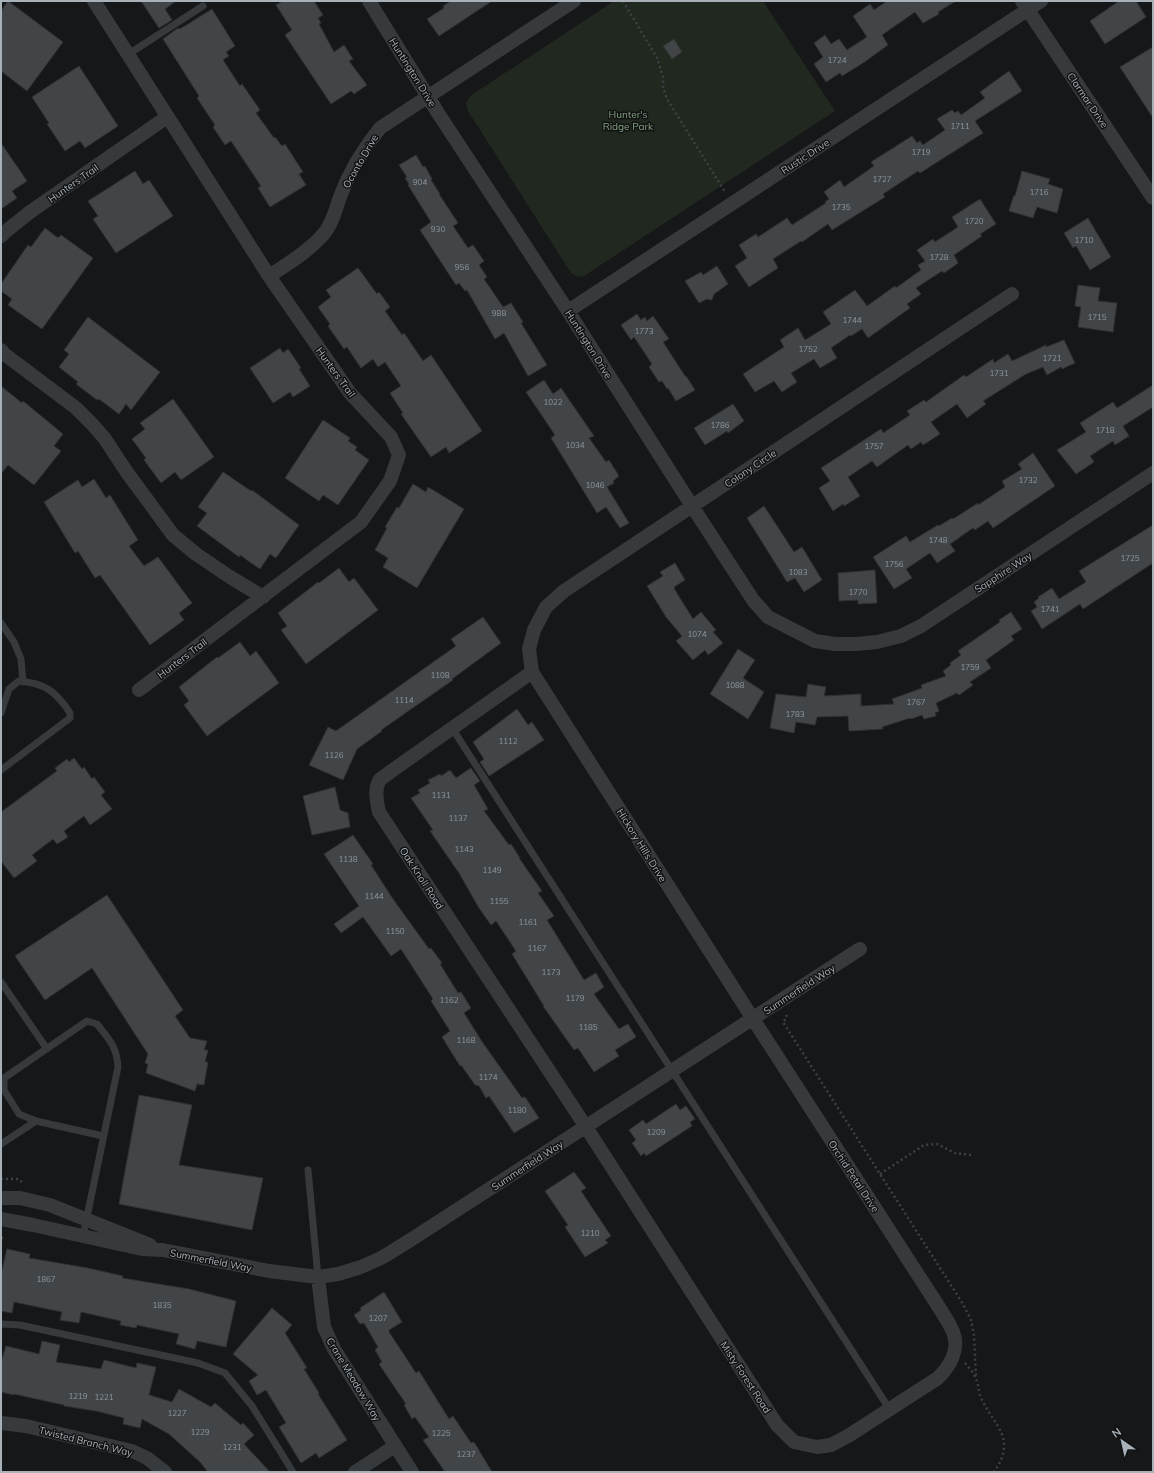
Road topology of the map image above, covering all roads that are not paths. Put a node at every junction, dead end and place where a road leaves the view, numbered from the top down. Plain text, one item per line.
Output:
1 (94, 1) edge
2 (369, 1) edge
3 (574, 1) edge
4 (1041, 1) edge
5 (1025, 5) edge
6 (203, 6) dead end
7 (127, 55) junction
8 (428, 97) junction
9 (167, 117) junction
10 (1153, 198) edge
11 (1, 236) edge
12 (269, 276) junction
13 (1012, 294) dead end
14 (568, 311) junction
15 (1, 350) edge
16 (1153, 473) edge
17 (692, 506) junction
18 (263, 597) junction
19 (1, 623) edge
20 (843, 644) joint
21 (532, 672) junction
22 (22, 682) junction
23 (139, 690) dead end
24 (1, 713) edge
25 (452, 728) junction
26 (1, 770) edge
27 (860, 949) dead end
28 (1, 982) edge
29 (753, 1019) junction
30 (46, 1049) junction
31 (673, 1071) junction
32 (36, 1121) junction
33 (586, 1127) junction
34 (104, 1136) junction
35 (1, 1144) edge
36 (308, 1170) dead end
37 (1, 1198) edge
38 (1, 1219) edge
39 (86, 1219) junction
40 (83, 1236) junction
41 (163, 1250) junction
42 (318, 1278) junction
43 (1, 1324) edge
44 (954, 1333) joint
45 (890, 1410) junction
46 (1, 1423) edge
47 (395, 1446) junction
48 (165, 1472) edge
49 (293, 1472) edge
50 (355, 1472) edge
51 (412, 1472) edge

1 - 7 street, Hunters Trail
2 - 8 street, Huntington Drive
3 - 8 street, Oconto Drive
4 - 5 street, Rustic Drive
5 - 10 street, Clarmar Drive
5 - 14 street, Rustic Drive
6 - 7 lane
7 - 9 street, Hunters Trail
8 - 12 street, Oconto Drive
8 - 14 street, Huntington Drive
9 - 11 street, Hunters Trail
9 - 12 street, Hunters Trail
12 - 18 street, Hunters Trail
13 - 17 street, Colony Circle
14 - 17 street, Huntington Drive
15 - 18 street
16 - 20 street, Sapphire Way
17 - 20 street, Huntington Drive
17 - 21 street, Colony Circle
18 - 23 street, Hunters Trail
19 - 22 lane
21 - 25 street, Oak Knoll Road
21 - 29 street, Hickory Hills Drive
22 - 24 lane
22 - 26 lane
25 - 31 lane
25 - 33 street, Oak Knoll Road
27 - 29 street, Summerfield Way
28 - 30 lane
29 - 31 street, Summerfield Way
29 - 44 street, Orchid Petal Drive
30 - 32 lane
30 - 34 lane
31 - 33 street, Summerfield Way
31 - 45 lane
32 - 34 lane
32 - 35 lane
33 - 42 street, Summerfield Way
33 - 45 street, Misty Forest Road
34 - 39 lane
36 - 42 lane
37 - 39 street, Summerfield Way
38 - 40 street, Summerfield Way
39 - 40 lane
39 - 41 street, Summerfield Way
40 - 41 street, Summerfield Way
41 - 42 street, Summerfield Way
42 - 47 street, Crane Meadow Way
43 - 49 lane
44 - 45 street, Misty Forest Road
46 - 48 street, Twisted Branch Way
47 - 50 street
47 - 51 street, Crane Meadow Way

